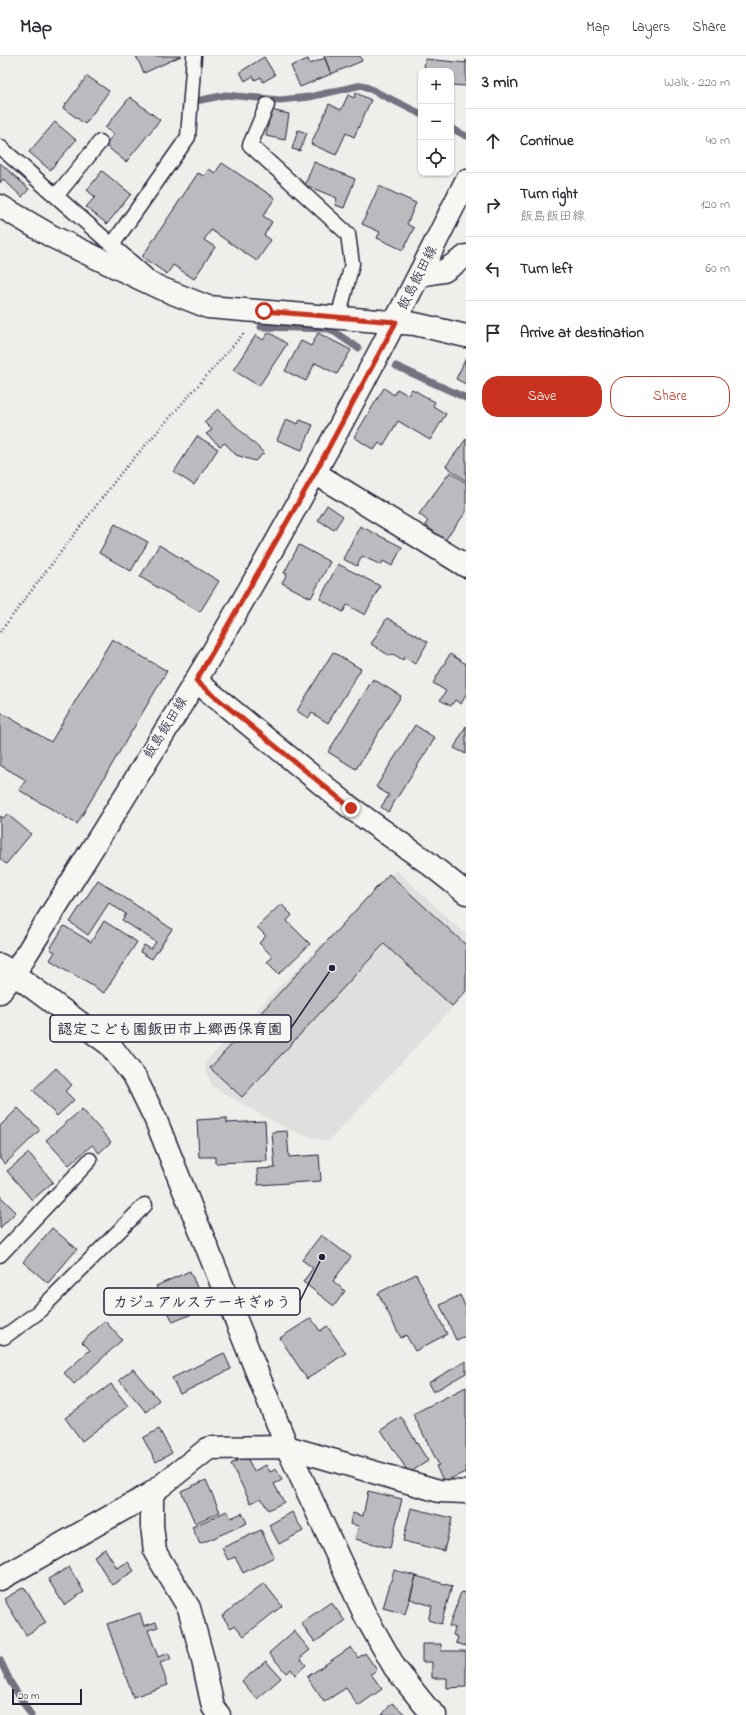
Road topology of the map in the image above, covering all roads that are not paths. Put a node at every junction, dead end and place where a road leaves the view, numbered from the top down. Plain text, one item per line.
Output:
1 (194, 56) edge
2 (267, 105) dead end
3 (100, 142) dead end
4 (0, 147) edge
5 (466, 181) edge
6 (56, 196) junction
7 (0, 206) edge
8 (112, 245) junction
9 (466, 256) edge
10 (420, 275) junction
11 (160, 288) junction
12 (338, 318) junction
13 (396, 322) junction
14 (466, 336) edge
15 (315, 473) junction
16 (466, 566) edge
17 (196, 681) junction
18 (466, 893) edge
19 (7, 970) edge
20 (0, 992) edge
21 (90, 1160) dead end
22 (145, 1205) dead end
23 (0, 1255) edge
24 (0, 1336) edge
25 (287, 1447) junction
26 (466, 1492) edge
27 (152, 1493) junction
28 (0, 1579) edge
29 (213, 1712) edge
30 (435, 1715) edge

1 - 8 lane
2 - 12 lane
3 - 6 lane
4 - 6 lane
5 - 10 street, 飯島飯田線
6 - 8 lane
7 - 11 street
8 - 11 lane
9 - 10 street
10 - 13 street, 飯島飯田線
11 - 12 street
12 - 13 street
13 - 14 street
13 - 15 street, 飯島飯田線
15 - 16 street
15 - 17 street, 飯島飯田線
17 - 18 street
17 - 19 street, 飯島飯田線
19 - 20 street, 飯島飯田線
19 - 25 street
21 - 23 lane
22 - 24 lane
25 - 26 street
25 - 27 street
25 - 30 street
27 - 28 street
27 - 29 street

